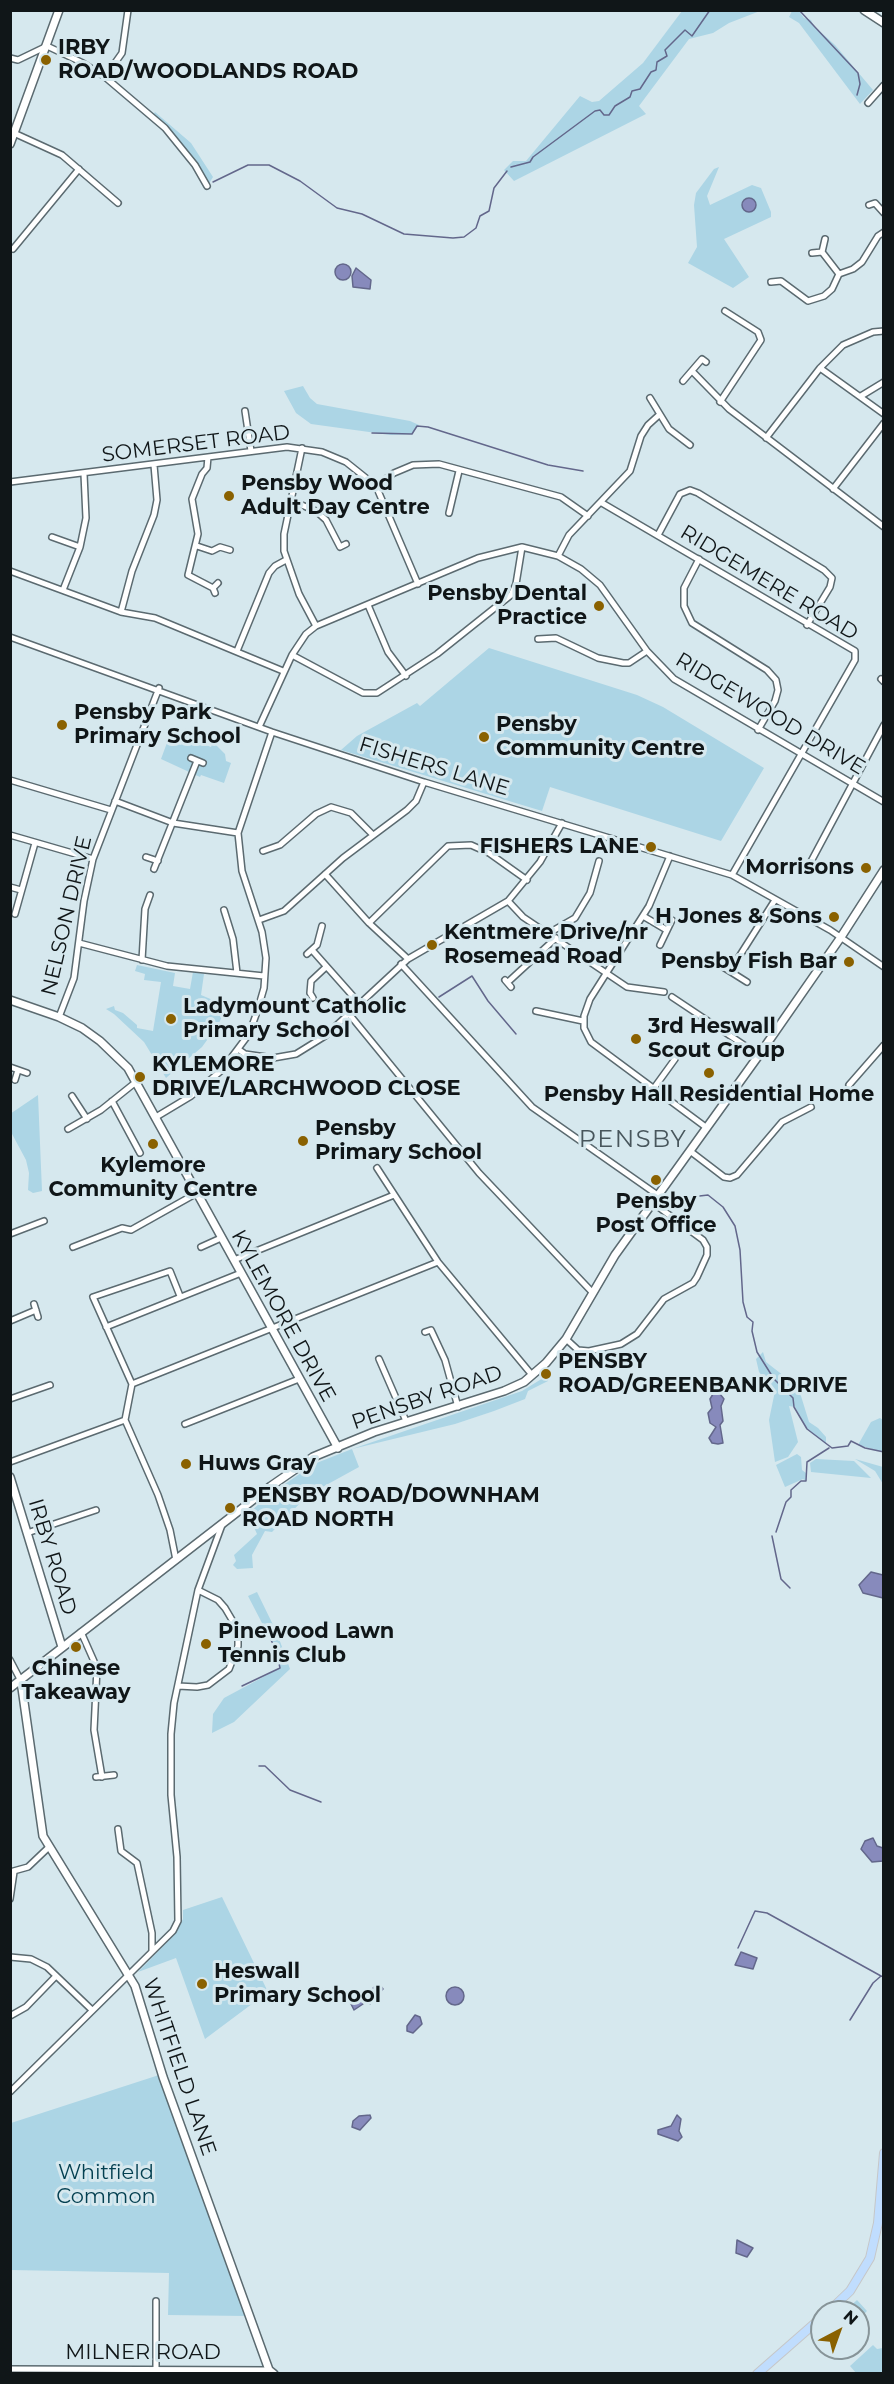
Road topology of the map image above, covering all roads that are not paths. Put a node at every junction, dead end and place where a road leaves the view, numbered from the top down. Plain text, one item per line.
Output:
1 (59, 10) edge
2 (128, 10) edge
3 (864, 10) edge
4 (884, 23) edge
5 (47, 46) junction
6 (10, 58) edge
7 (105, 77) junction
8 (884, 85) edge
9 (868, 104) dead end
10 (16, 134) junction
11 (10, 144) edge
12 (79, 169) junction
13 (207, 186) dead end
14 (873, 202) dead end
15 (118, 203) dead end
16 (884, 213) edge
17 (884, 232) edge
18 (825, 239) dead end
19 (18, 242) junction
20 (24, 247) dead end
21 (13, 249) dead end
22 (822, 252) junction
23 (812, 253) dead end
24 (840, 274) junction
25 (771, 282) dead end
26 (725, 310) dead end
27 (884, 331) edge
28 (706, 362) dead end
29 (820, 368) junction
30 (692, 371) junction
31 (683, 381) dead end
32 (884, 382) edge
33 (861, 396) junction
34 (650, 398) dead end
35 (720, 402) junction
36 (245, 411) dead end
37 (884, 414) edge
38 (660, 415) junction
39 (884, 423) edge
40 (766, 438) junction
41 (690, 445) dead end
42 (302, 448) junction
43 (251, 451) junction
44 (208, 457) junction
45 (153, 465) junction
46 (459, 471) junction
47 (84, 474) junction
48 (10, 482) edge
49 (376, 486) junction
50 (833, 489) junction
51 (292, 501) junction
52 (602, 503) junction
53 (449, 513) dead end
54 (588, 516) junction
55 (884, 527) edge
56 (658, 535) junction
57 (52, 537) dead end
58 (346, 544) dead end
59 (197, 546) junction
60 (80, 547) junction
61 (522, 547) junction
62 (230, 550) dead end
63 (558, 556) junction
64 (699, 559) junction
65 (286, 560) junction
66 (10, 571) edge
67 (218, 583) dead end
68 (418, 584) junction
69 (63, 590) junction
70 (368, 605) junction
71 (121, 612) junction
72 (807, 625) junction
73 (316, 626) junction
74 (10, 637) edge
75 (537, 639) dead end
76 (237, 651) junction
77 (648, 651) junction
78 (292, 655) junction
79 (283, 671) junction
80 (406, 676) junction
81 (159, 688) junction
82 (884, 725) edge
83 (259, 727) junction
84 (758, 730) junction
85 (272, 732) junction
86 (801, 755) junction
87 (197, 761) dead end
88 (10, 780) edge
89 (424, 782) junction
90 (852, 784) junction
91 (115, 801) junction
92 (884, 802) edge
93 (111, 810) junction
94 (173, 823) junction
95 (562, 824) junction
96 (238, 833) junction
97 (10, 835) edge
98 (373, 835) junction
99 (35, 843) junction
100 (263, 851) dead end
101 (670, 856) junction
102 (146, 857) dead end
103 (93, 859) junction
104 (158, 861) junction
105 (599, 861) dead end
106 (807, 868) dead end
107 (154, 869) dead end
108 (884, 870) edge
109 (325, 874) junction
110 (732, 875) junction
111 (527, 880) junction
112 (10, 887) edge
113 (21, 890) junction
114 (150, 895) dead end
115 (775, 900) junction
116 (508, 901) junction
117 (225, 910) dead end
118 (15, 914) dead end
119 (643, 916) junction
120 (259, 920) junction
121 (672, 920) dead end
122 (369, 923) junction
123 (322, 926) dead end
124 (665, 929) junction
125 (549, 933) junction
126 (841, 937) junction
127 (556, 938) junction
128 (79, 943) junction
129 (660, 945) dead end
130 (408, 958) junction
131 (142, 960) junction
132 (712, 960) dead end
133 (401, 964) junction
134 (326, 967) junction
135 (884, 967) edge
136 (730, 971) junction
137 (606, 972) junction
138 (237, 973) junction
139 (264, 976) junction
140 (315, 976) junction
141 (320, 982) dead end
142 (747, 982) dead end
143 (508, 983) dead end
144 (664, 992) dead end
145 (672, 997) dead end
146 (313, 998) dead end
147 (10, 1000) edge
148 (359, 1004) junction
149 (536, 1011) dead end
150 (349, 1014) junction
151 (59, 1017) junction
152 (583, 1021) junction
153 (884, 1045) edge
154 (238, 1049) junction
155 (759, 1055) junction
156 (675, 1059) dead end
157 (10, 1067) edge
158 (18, 1070) junction
159 (27, 1073) dead end
160 (15, 1080) dead end
161 (136, 1082) junction
162 (849, 1085) dead end
163 (654, 1088) junction
164 (82, 1096) dead end
165 (112, 1101) junction
166 (810, 1107) dead end
167 (156, 1117) junction
168 (87, 1119) junction
169 (707, 1128) junction
170 (68, 1129) dead end
171 (690, 1151) junction
172 (140, 1153) dead end
173 (377, 1168) dead end
174 (197, 1193) junction
175 (394, 1195) junction
176 (658, 1196) junction
177 (653, 1203) junction
178 (44, 1221) dead end
179 (10, 1234) edge
180 (221, 1238) junction
181 (73, 1246) dead end
182 (201, 1247) dead end
183 (234, 1260) junction
184 (438, 1262) junction
185 (241, 1273) junction
186 (592, 1292) junction
187 (180, 1296) junction
188 (36, 1310) dead end
189 (10, 1321) edge
190 (106, 1327) junction
191 (271, 1328) junction
192 (425, 1332) dead end
193 (566, 1339) junction
194 (379, 1359) dead end
195 (532, 1376) junction
196 (299, 1379) junction
197 (132, 1384) junction
198 (50, 1385) dead end
199 (10, 1399) edge
200 (458, 1407) junction
201 (124, 1420) junction
202 (406, 1421) junction
203 (185, 1424) dead end
204 (338, 1448) junction
205 (10, 1462) edge
206 (10, 1477) edge
207 (96, 1510) dead end
208 (222, 1523) junction
209 (27, 1533) junction
210 (176, 1560) junction
211 (198, 1590) junction
212 (81, 1632) junction
213 (62, 1647) junction
214 (10, 1660) edge
215 (21, 1681) junction
216 (178, 1686) junction
217 (10, 1688) edge
218 (114, 1775) dead end
219 (118, 1829) dead end
220 (49, 1847) junction
221 (12, 1872) edge
222 (10, 1899) edge
223 (152, 1951) junction
224 (10, 1957) edge
225 (129, 1973) junction
226 (56, 1976) junction
227 (92, 2010) junction
228 (10, 2016) edge
229 (10, 2092) edge
230 (884, 2152) edge
231 (841, 2300) edge
232 (156, 2301) dead end
233 (156, 2312) junction
234 (165, 2312) dead end
235 (810, 2327) edge
236 (10, 2369) edge
237 (156, 2369) junction
238 (47, 2371) edge
239 (272, 2372) edge
240 (757, 2373) edge

1 - 5 street
2 - 7 street
3 - 4 street
5 - 6 street
5 - 7 street
5 - 10 street
7 - 13 street
8 - 9 street
10 - 11 street
10 - 12 street
12 - 15 street
12 - 19 street
14 - 16 street
17 - 24 street
18 - 22 street
19 - 20 street
19 - 21 street
22 - 23 street
22 - 24 street
24 - 25 street
26 - 35 street
27 - 29 street
28 - 30 street
29 - 33 street
29 - 40 street
30 - 31 street
30 - 35 street
32 - 33 street
33 - 37 street
34 - 38 street
35 - 40 street
36 - 43 street
38 - 41 street
38 - 52 street
39 - 50 street
40 - 50 street
42 - 43 street, SOMERSET ROAD
42 - 49 street, SOMERSET ROAD
42 - 51 street
43 - 44 street, SOMERSET ROAD
44 - 45 street, SOMERSET ROAD
44 - 59 street
45 - 47 street, SOMERSET ROAD
45 - 71 street
46 - 49 street
46 - 53 street
46 - 54 street
47 - 48 street, SOMERSET ROAD
47 - 60 street
49 - 68 street, SOMERSET ROAD
50 - 55 street
51 - 58 street
51 - 65 street
52 - 54 street
52 - 56 street, RIDGEMERE ROAD
54 - 63 street
56 - 64 street, RIDGEMERE ROAD
56 - 72 street
57 - 60 street
59 - 62 street
59 - 67 street
60 - 69 street
61 - 63 street, RIDGEWOOD DRIVE
61 - 68 street, RIDGEWOOD DRIVE
61 - 80 street
63 - 77 street, RIDGEWOOD DRIVE
64 - 72 street, RIDGEMERE ROAD
64 - 84 street
65 - 73 street
65 - 76 street
66 - 69 street
68 - 70 street, RIDGEWOOD DRIVE
69 - 71 street
70 - 73 street, RIDGEWOOD DRIVE
70 - 80 street
71 - 76 street
72 - 86 street, RIDGEMERE ROAD
73 - 78 street, RIDGEWOOD DRIVE
74 - 81 street, FISHERS LANE
75 - 77 street
76 - 79 street
77 - 84 street, RIDGEWOOD DRIVE
78 - 79 street, RIDGEWOOD DRIVE
78 - 80 street
79 - 83 street, RIDGEWOOD DRIVE
81 - 83 street, FISHERS LANE
81 - 91 street, NELSON DRIVE
82 - 90 street
83 - 85 street, FISHERS LANE
84 - 86 street, RIDGEWOOD DRIVE
85 - 89 street, FISHERS LANE
85 - 96 street
86 - 90 street, RIDGEWOOD DRIVE
86 - 110 street, RIDGEMERE ROAD
87 - 94 street
88 - 93 street
89 - 95 street, FISHERS LANE
89 - 98 street
90 - 92 street, RIDGEWOOD DRIVE
90 - 106 street
91 - 93 street, NELSON DRIVE
91 - 94 street
93 - 103 street, NELSON DRIVE
94 - 96 street
94 - 104 street
95 - 101 street, FISHERS LANE
95 - 111 street
96 - 120 street
97 - 99 street
98 - 100 street
98 - 109 street
99 - 103 street
99 - 113 street
101 - 110 street, FISHERS LANE
101 - 119 street
102 - 104 street
103 - 128 street, NELSON DRIVE
104 - 107 street
105 - 125 street
108 - 126 street, PENSBY ROAD
109 - 120 street
109 - 122 street
110 - 115 street, FISHERS LANE
111 - 116 street
111 - 122 street
112 - 113 street
113 - 118 street
114 - 131 street
115 - 126 street, FISHERS LANE
115 - 136 street
116 - 125 street
116 - 130 street
117 - 138 street
119 - 124 street
119 - 137 street
120 - 139 street
121 - 124 street
122 - 130 street
123 - 134 street
124 - 129 street
125 - 127 street
126 - 135 street, FISHERS LANE
126 - 155 street, PENSBY ROAD
127 - 137 street
127 - 143 street
128 - 131 street
128 - 151 street, NELSON DRIVE
130 - 133 street
131 - 138 street
132 - 136 street
133 - 148 street
133 - 176 street
134 - 140 street
134 - 148 street
136 - 142 street
137 - 144 street
137 - 152 street
138 - 139 street
139 - 154 street
140 - 141 street
140 - 146 street
145 - 155 street
147 - 151 street, KYLEMORE DRIVE
148 - 150 street
149 - 152 street
150 - 154 street
150 - 186 street
151 - 161 street, KYLEMORE DRIVE
152 - 163 street
153 - 162 street
154 - 167 street
155 - 169 street, PENSBY ROAD
156 - 163 street
157 - 158 street
158 - 159 street
158 - 160 street
161 - 165 street
161 - 167 street, KYLEMORE DRIVE
163 - 169 street
164 - 168 street
165 - 168 street
165 - 172 street
166 - 171 street
167 - 174 street, KYLEMORE DRIVE
168 - 170 street
169 - 171 street, PENSBY ROAD
171 - 176 street, PENSBY ROAD
173 - 175 street
174 - 180 street, KYLEMORE DRIVE
174 - 181 street
175 - 183 street
175 - 184 street
176 - 177 street, PENSBY ROAD
177 - 186 street, PENSBY ROAD
177 - 193 street
178 - 179 street
180 - 182 street
180 - 183 street, KYLEMORE DRIVE
183 - 185 street, KYLEMORE DRIVE
184 - 191 street
184 - 195 street
185 - 187 street
185 - 191 street, KYLEMORE DRIVE
186 - 193 street, PENSBY ROAD
187 - 190 street
187 - 190 street
188 - 189 street
190 - 197 street
191 - 196 street, KYLEMORE DRIVE
191 - 197 street
192 - 200 street
193 - 195 street, PENSBY ROAD
194 - 202 street
195 - 200 street, PENSBY ROAD
196 - 203 street
196 - 204 street, KYLEMORE DRIVE
197 - 201 street
198 - 199 street
200 - 202 street, PENSBY ROAD
201 - 205 street
201 - 210 street
202 - 204 street, PENSBY ROAD
204 - 208 street, PENSBY ROAD
206 - 209 street, IRBY ROAD
207 - 209 street
208 - 210 street, PENSBY ROAD
208 - 211 street
209 - 213 street, IRBY ROAD
210 - 212 street, PENSBY ROAD
211 - 216 street
211 - 216 street
212 - 213 street, PENSBY ROAD
212 - 218 street
213 - 215 street, PENSBY ROAD
214 - 215 street
215 - 217 street, PENSBY ROAD
215 - 220 street, WHITFIELD LANE
216 - 223 street
219 - 223 street
220 - 221 street
220 - 225 street, WHITFIELD LANE
221 - 222 street
223 - 225 street
224 - 226 street
225 - 227 street
225 - 239 street, WHITFIELD LANE
226 - 227 street
226 - 228 street
227 - 229 street
230 - 231 main road
232 - 233 street
233 - 234 street
233 - 237 street
235 - 240 main road
236 - 238 street, MILNER ROAD
237 - 238 street, MILNER ROAD
237 - 239 street, MILNER ROAD

